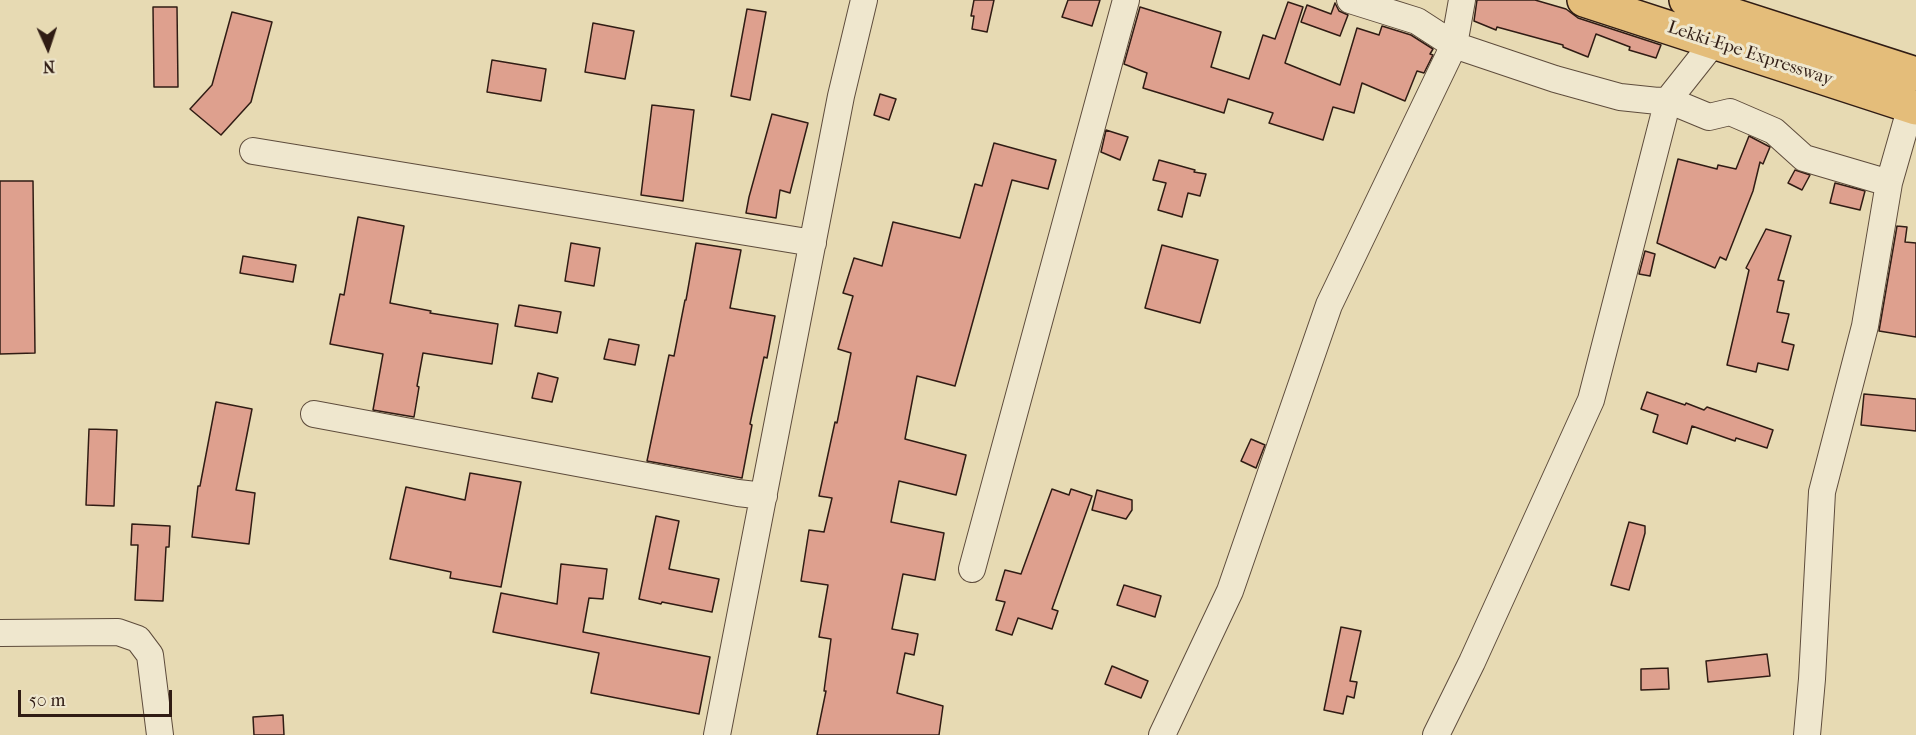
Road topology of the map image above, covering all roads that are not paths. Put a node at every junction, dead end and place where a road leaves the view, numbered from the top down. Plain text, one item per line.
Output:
1 (864, 0) edge
2 (1126, 0) edge
3 (1350, 0) edge
4 (1462, 0) edge
5 (1584, 0) edge
6 (1686, 0) edge
7 (1714, 42) junction
8 (1454, 45) junction
9 (1916, 74) edge
10 (1668, 100) junction
11 (1913, 107) edge
12 (253, 152) dead end
13 (1889, 183) junction
14 (813, 243) junction
15 (314, 414) dead end
16 (764, 496) junction
17 (972, 569) dead end
18 (0, 633) edge
19 (160, 735) edge
20 (717, 735) edge
21 (1162, 735) edge
22 (1436, 735) edge
23 (1807, 735) edge

1 - 14 street
2 - 17 street
3 - 8 street
4 - 8 street
5 - 7 highway, Lekki-Epe Expressway
6 - 9 highway, Lekki-Epe Expressway
7 - 10 street
7 - 11 highway, Lekki-Epe Expressway
8 - 10 street
8 - 21 street
10 - 13 street
10 - 22 street
11 - 13 street
12 - 14 street
13 - 23 street
14 - 16 street
15 - 16 street
16 - 20 street
18 - 19 street

